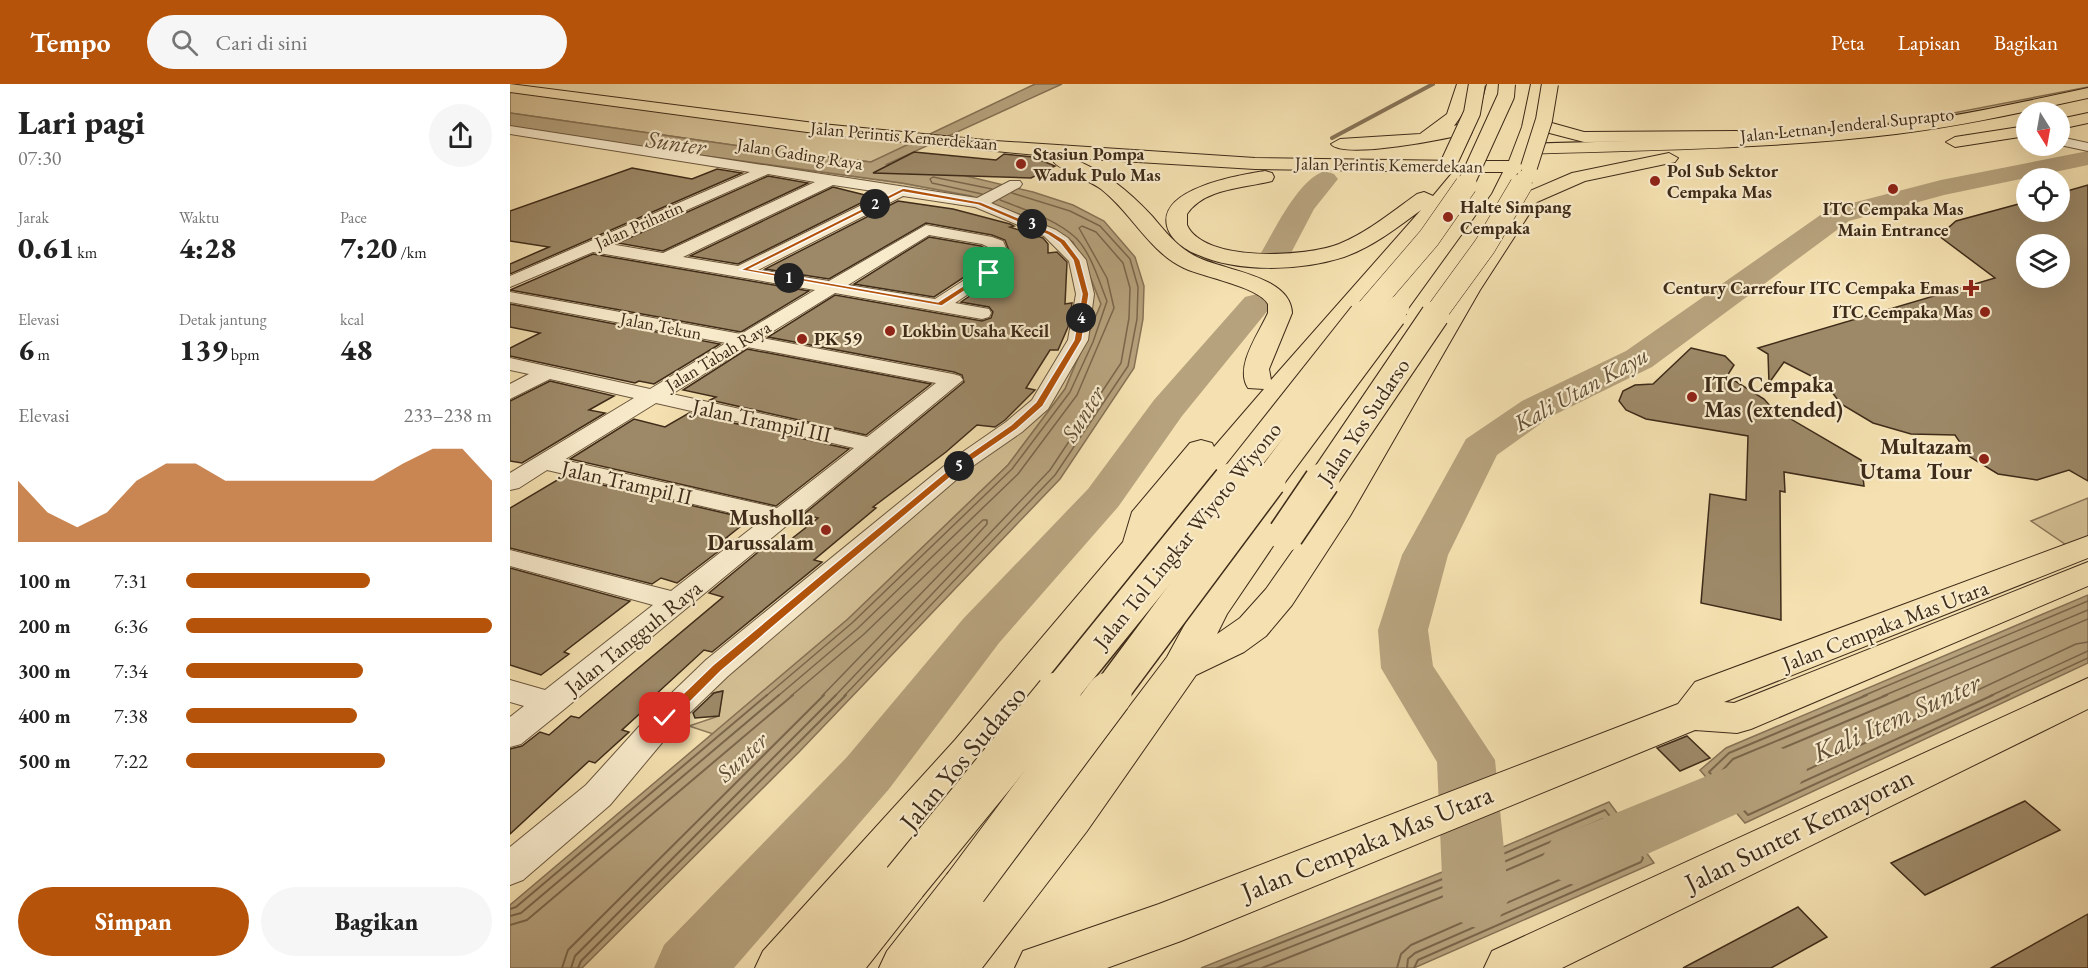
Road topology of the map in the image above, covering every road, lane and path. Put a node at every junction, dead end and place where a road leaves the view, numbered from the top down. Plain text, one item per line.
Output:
1 (1464, 84) edge
2 (1477, 84) edge
3 (1494, 84) edge
4 (1507, 84) edge
5 (1526, 84) edge
6 (1555, 86) edge
7 (510, 87) edge
8 (2088, 87) edge
9 (2088, 93) edge
10 (1536, 103) edge
11 (2088, 108) edge
12 (2070, 112) edge
13 (2088, 118) edge
14 (1486, 121) junction
15 (2070, 122) edge
16 (2016, 124) edge
17 (510, 130) edge
18 (2016, 132) edge
19 (510, 136) edge
20 (972, 136) junction
21 (1737, 136) junction
22 (1996, 136) junction
23 (2016, 137) edge
24 (1712, 141) junction
25 (1382, 142) junction
26 (1128, 143) junction
27 (1228, 145) dead end
28 (1935, 145) dead end
29 (1770, 152) junction
30 (1814, 153) dead end
31 (691, 158) junction
32 (1669, 158) junction
33 (1327, 159) junction
34 (1463, 161) junction
35 (1523, 161) junction
36 (1627, 166) junction
37 (768, 168) junction
38 (833, 179) junction
39 (1014, 185) dead end
40 (903, 190) junction
41 (1501, 195) junction
42 (1427, 196) junction
43 (981, 202) junction
44 (590, 246) junction
45 (667, 258) junction
46 (744, 270) junction
47 (510, 282) edge
48 (837, 286) junction
49 (510, 297) edge
50 (939, 305) junction
51 (982, 313) dead end
52 (741, 342) junction
53 (510, 364) edge
54 (548, 372) junction
55 (1267, 374) junction
56 (953, 380) joint
57 (510, 393) edge
58 (650, 396) junction
59 (1233, 441) junction
60 (873, 445) junction
61 (1315, 456) junction
62 (542, 462) junction
63 (510, 483) edge
64 (782, 517) junction
65 (1139, 544) junction
66 (2088, 546) edge
67 (510, 558) edge
68 (2088, 573) edge
69 (677, 602) junction
70 (1182, 665) junction
71 (510, 691) edge
72 (2088, 692) edge
73 (551, 703) junction
74 (1692, 715) junction
75 (510, 735) edge
76 (510, 869) edge
77 (781, 968) edge
78 (835, 968) edge
79 (905, 968) edge
80 (951, 968) edge
81 (1041, 968) edge
82 (1510, 968) edge

1 - 25 main road
2 - 34 main road, bridge
3 - 14 main road
4 - 78 main road, Jalan Tol Lingkar Wiyoto Wiyono, bridge
5 - 79 main road, Jalan Tol Lingkar Wiyoto Wiyono, bridge
6 - 10 main road
6 - 35 main road, bridge
7 - 20 main road, Jalan Perintis Kemerdekaan
8 - 21 main road, Jalan Letnan Jenderal Suprapto
9 - 24 main road, Jalan Letnan Jenderal Suprapto
10 - 21 main road
10 - 35 main road
11 - 12 main road
13 - 15 main road
14 - 25 main road
14 - 34 main road
16 - 29 main road, Jalan Letnan Jenderal Suprapto
17 - 31 street, Jalan Gading Raya
18 - 22 main road, Jalan Letnan Jenderal Suprapto
19 - 31 street, Jalan Gading Raya
20 - 26 main road, Jalan Perintis Kemerdekaan
20 - 33 main road, Jalan Perintis Kemerdekaan
20 - 55 main road
21 - 24 main road, Jalan Letnan Jenderal Suprapto
22 - 23 street
22 - 28 main road, Jalan Letnan Jenderal Suprapto
24 - 35 main road, Jalan Letnan Jenderal Suprapto
25 - 33 main road
26 - 27 main road
26 - 33 main road, Jalan Perintis Kemerdekaan
29 - 30 main road, Jalan Letnan Jenderal Suprapto
29 - 32 main road, Jalan Letnan Jenderal Suprapto
31 - 37 street, Jalan Gading Raya
32 - 35 main road, Jalan Letnan Jenderal Suprapto
32 - 36 main road
33 - 34 main road, Jalan Perintis Kemerdekaan
33 - 34 main road, Jalan Perintis Kemerdekaan
33 - 42 main road
34 - 35 main road, Jalan Perintis Kemerdekaan
34 - 35 main road
34 - 42 main road, Jalan Yos Sudarso
34 - 59 main road, Jalan Yos Sudarso
35 - 41 main road, Jalan Yos Sudarso
35 - 70 main road, Jalan Yos Sudarso, bridge
36 - 41 main road
36 - 70 main road
37 - 38 street, Jalan Gading Raya
37 - 44 street, Jalan Prihatin
38 - 40 street, Jalan Gading Raya
38 - 45 street
39 - 43 street
40 - 43 street, Jalan Gading Raya
40 - 46 street
41 - 61 main road, Jalan Yos Sudarso
42 - 55 main road, Jalan Yos Sudarso
43 - 76 street, Jalan Gading Raya
44 - 45 street
44 - 47 street, Jalan Prihatin
45 - 46 street
46 - 48 street
48 - 50 street
48 - 50 street, Jalan Tabah Raya
48 - 52 street, Jalan Tabah Raya
49 - 52 street, Jalan Tekun
50 - 51 street
52 - 56 street, Jalan Tekun
52 - 58 street, Jalan Tabah Raya
53 - 54 street, Jalan Trampil III
54 - 57 street
54 - 58 street, Jalan Trampil III
55 - 65 main road, Jalan Yos Sudarso
56 - 60 street, Jalan Tangguh Raya
58 - 60 street, Jalan Trampil III
58 - 62 street, Jalan Tabah Raya
59 - 61 main road
59 - 65 main road, Jalan Yos Sudarso
60 - 64 street, Jalan Tangguh Raya
61 - 70 main road, Jalan Yos Sudarso
62 - 63 street, Jalan Tabah Raya
62 - 64 street, Jalan Trampil II
64 - 69 street, Jalan Tangguh Raya
65 - 77 main road, Jalan Yos Sudarso
66 - 74 main road, Jalan Cempaka Mas Utara
67 - 69 street
68 - 74 main road, Jalan Cempaka Mas Utara
69 - 73 street, Jalan Tangguh Raya
70 - 80 main road, Jalan Yos Sudarso
71 - 73 street
72 - 82 main road, Jalan Sunter Kemayoran
73 - 75 street, Jalan Tangguh Raya
74 - 81 main road, Jalan Cempaka Mas Utara

